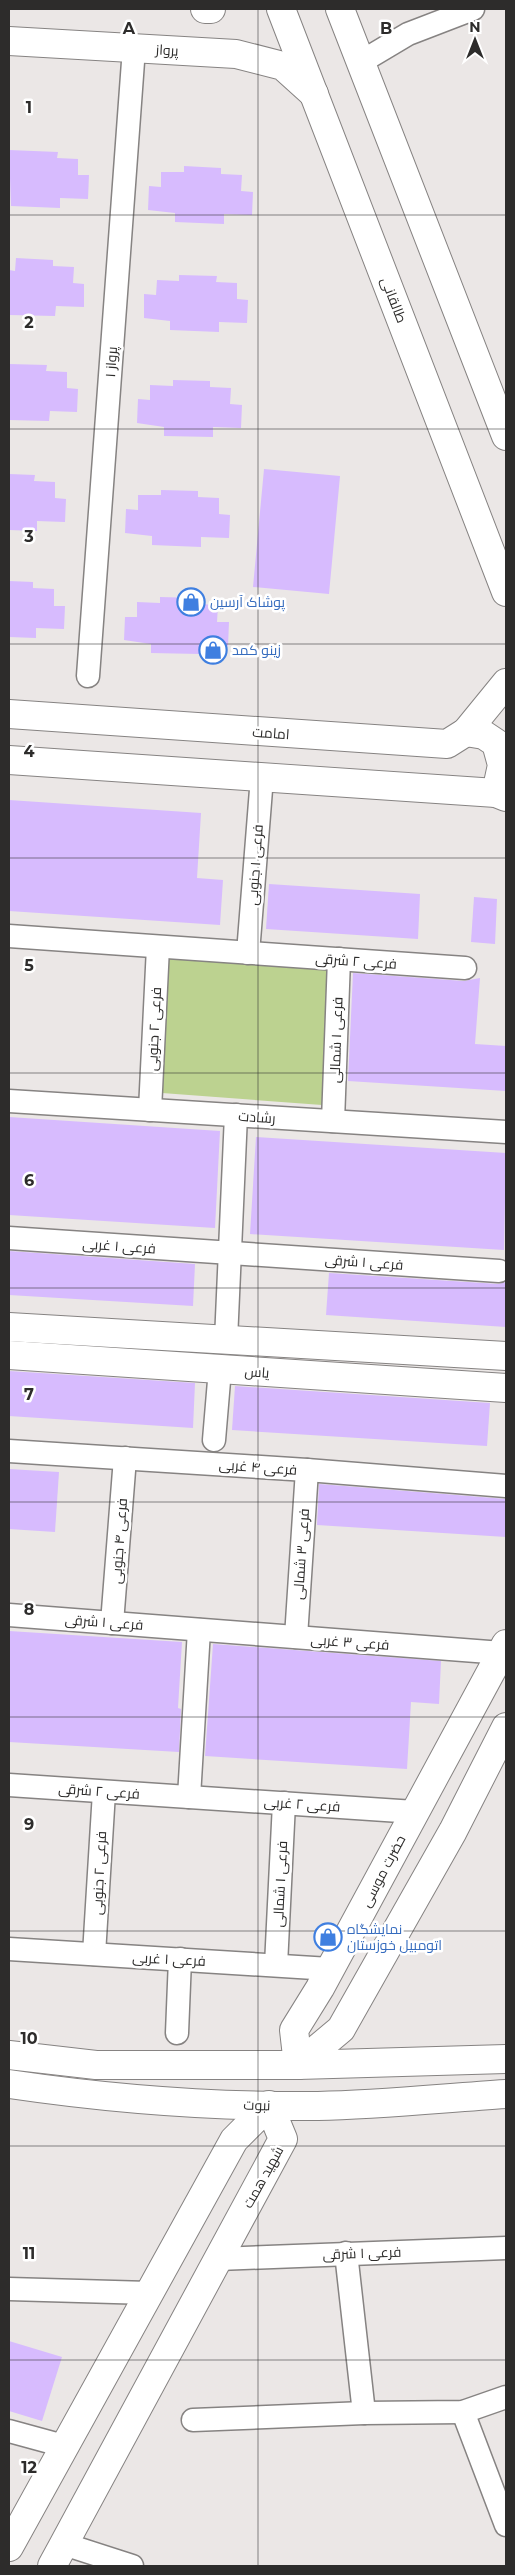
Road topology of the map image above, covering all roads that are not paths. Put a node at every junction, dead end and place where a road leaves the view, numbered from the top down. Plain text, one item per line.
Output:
1 (205, 9) edge
2 (210, 9) edge
3 (281, 9) edge
4 (340, 9) edge
5 (472, 9) edge
6 (9, 41) edge
7 (134, 48) junction
8 (361, 62) junction
9 (314, 94) junction
10 (506, 436) edge
11 (506, 592) edge
12 (88, 676) dead end
13 (506, 683) edge
14 (9, 714) edge
15 (466, 732) junction
16 (9, 760) edge
17 (262, 777) junction
18 (501, 795) edge
19 (9, 936) edge
20 (158, 947) junction
21 (248, 953) junction
22 (339, 959) junction
23 (465, 968) dead end
24 (9, 1101) edge
25 (150, 1110) junction
26 (236, 1115) junction
27 (333, 1121) junction
28 (506, 1132) edge
29 (9, 1238) edge
30 (230, 1254) junction
31 (499, 1270) dead end
32 (9, 1327) edge
33 (226, 1340) junction
34 (9, 1355) edge
35 (506, 1356) edge
36 (220, 1369) junction
37 (506, 1388) edge
38 (214, 1440) dead end
39 (9, 1451) edge
40 (125, 1458) junction
41 (306, 1470) junction
42 (506, 1486) edge
43 (9, 1615) edge
44 (112, 1623) junction
45 (199, 1630) junction
46 (296, 1637) junction
47 (504, 1649) edge
48 (506, 1727) edge
49 (9, 1786) edge
50 (104, 1792) junction
51 (189, 1797) junction
52 (284, 1803) junction
53 (415, 1812) junction
54 (9, 1949) edge
55 (94, 1954) junction
56 (180, 1959) junction
57 (276, 1965) junction
58 (330, 1968) junction
59 (178, 2033) dead end
60 (9, 2055) edge
61 (506, 2059) edge
62 (298, 2065) junction
63 (9, 2084) edge
64 (506, 2094) edge
65 (269, 2105) junction
66 (506, 2248) edge
67 (346, 2253) junction
68 (218, 2259) junction
69 (9, 2288) edge
70 (149, 2293) junction
71 (506, 2397) edge
72 (364, 2412) junction
73 (463, 2412) junction
74 (193, 2420) dead end
75 (9, 2431) edge
76 (64, 2446) junction
77 (506, 2525) edge
78 (11, 2538) edge
79 (58, 2555) edge
80 (132, 2566) edge

1 - 2 street
3 - 9 street, طالقانی
4 - 8 street
5 - 8 street
6 - 7 street, پرواز
7 - 9 street, پرواز
7 - 12 street, پرواز ۱
8 - 10 street
9 - 11 street, طالقانی
13 - 15 street, امامت
14 - 15 street, امامت
15 - 18 street
16 - 17 street
17 - 18 street
17 - 21 street, فرعی ۱ جنوبی
19 - 20 street, فرعی ۲ شرقی
20 - 21 street, فرعی ۲ شرقی
20 - 25 street, فرعی ۲ جنوبی
21 - 22 street, فرعی ۲ شرقی
22 - 23 street, فرعی ۲ شرقی
22 - 27 street, فرعی ۱ شمالی
24 - 25 street, رشادت
25 - 26 street, رشادت
26 - 27 street, رشادت
26 - 30 street
27 - 28 street, رشادت
29 - 30 street, فرعی ۱ غربی
30 - 31 street, فرعی ۱ شرقی
30 - 33 street
32 - 33 street
33 - 35 street
34 - 36 street, یاس
36 - 37 street, یاس
36 - 38 street
39 - 40 street, فرعی ۴ غربی
40 - 41 street, فرعی ۴ غربی
40 - 44 street, فرعی ۴ جنوبی
41 - 42 street, فرعی ۴ غربی
41 - 46 street, فرعی ۳ شمالی
43 - 44 street, فرعی ۱ شرقی
44 - 45 street, فرعی ۱ شرقی
45 - 46 street, فرعی ۳ غربی
45 - 51 street
46 - 47 street, فرعی ۳ غربی
47 - 53 street, حضرت موسی
48 - 62 street
49 - 50 street, فرعی ۲ شرقی
50 - 51 street, فرعی ۲ شرقی
50 - 55 street, فرعی ۲ جنوبی
51 - 52 street, فرعی ۲ غربی
52 - 53 street, فرعی ۲ غربی
52 - 57 street, فرعی ۱‍ شمالی
53 - 58 street, حضرت موسی
54 - 55 street, فرعی ۱ غربی
55 - 56 street, فرعی ۱ غربی
56 - 57 street, فرعی ۱ غربی
56 - 59 street
57 - 58 street, فرعی ۱ غربی
58 - 62 street, حضرت موسی
60 - 62 street
61 - 62 street
63 - 65 street, نبوت
64 - 65 street, نبوت
65 - 68 street, شهید همت
65 - 70 street
66 - 67 street, فرعی ۱ شرقی
67 - 68 street, فرعی ۱ شرقی
67 - 72 street
68 - 79 street, شهید همت
69 - 70 street
70 - 76 street
71 - 73 street
72 - 73 street
72 - 74 street
73 - 77 street
75 - 76 street
76 - 78 street
79 - 80 street

